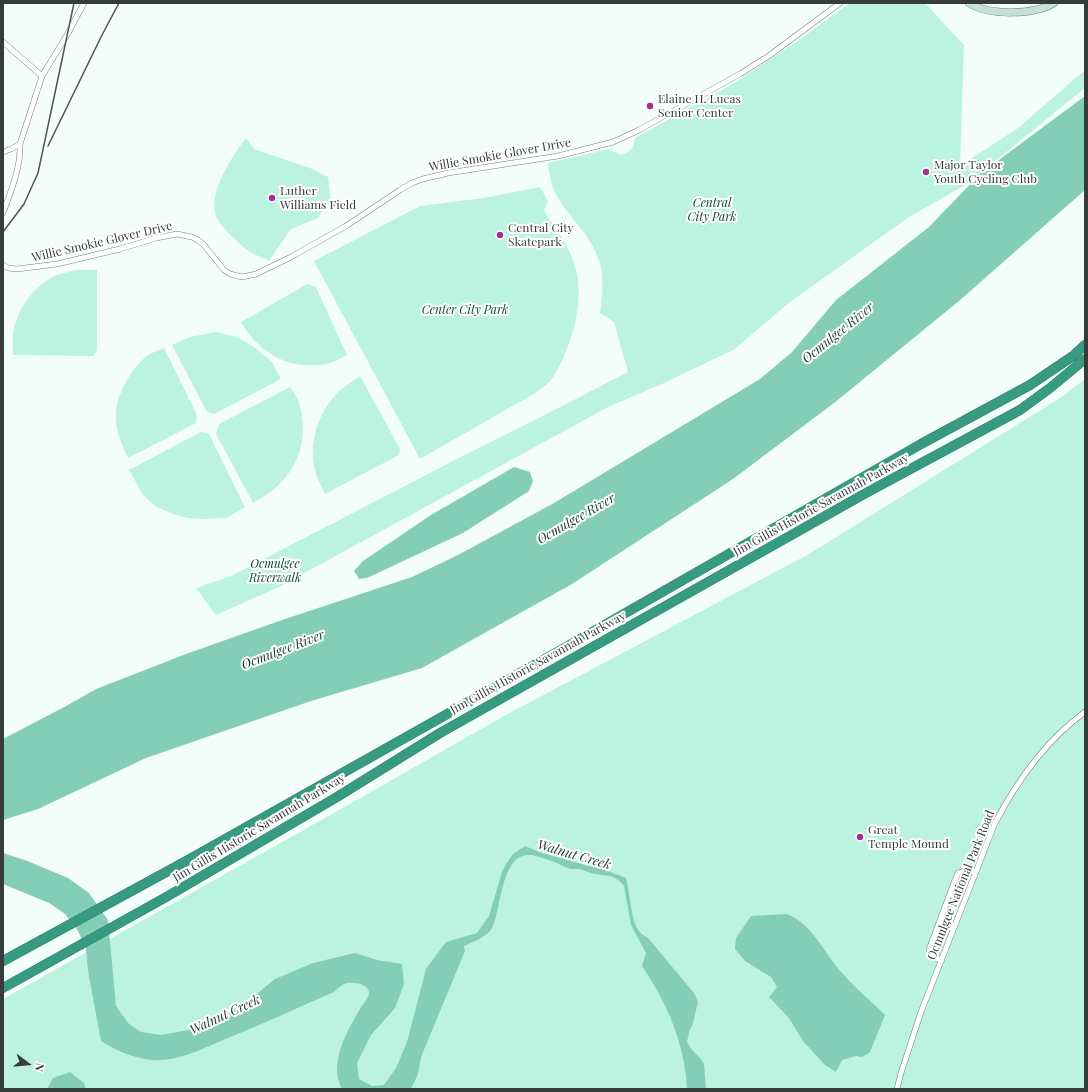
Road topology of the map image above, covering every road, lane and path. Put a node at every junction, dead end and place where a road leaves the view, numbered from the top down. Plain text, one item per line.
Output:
1 (84, 3) edge
2 (840, 3) edge
3 (969, 3) edge
4 (1054, 3) edge
5 (3, 42) edge
6 (42, 76) junction
7 (20, 144) junction
8 (3, 152) edge
9 (3, 213) edge
10 (3, 265) edge
11 (1085, 345) edge
12 (1085, 359) edge
13 (1085, 712) edge
14 (976, 872) junction
15 (942, 960) junction
16 (3, 961) edge
17 (3, 988) edge
18 (897, 1089) edge

1 - 6 street
2 - 10 street, Willie Smokie Glover Drive
3 - 4 street
5 - 6 street
6 - 7 street
7 - 8 street
7 - 9 street
11 - 16 highway, Jim Gillis Historic Savannah Parkway
12 - 17 highway, Jim Gillis Historic Savannah Parkway
13 - 14 street, Ocmulgee National Park Road
14 - 15 street, Ocmulgee National Park Road
14 - 15 street
15 - 18 street, Ocmulgee National Park Road

